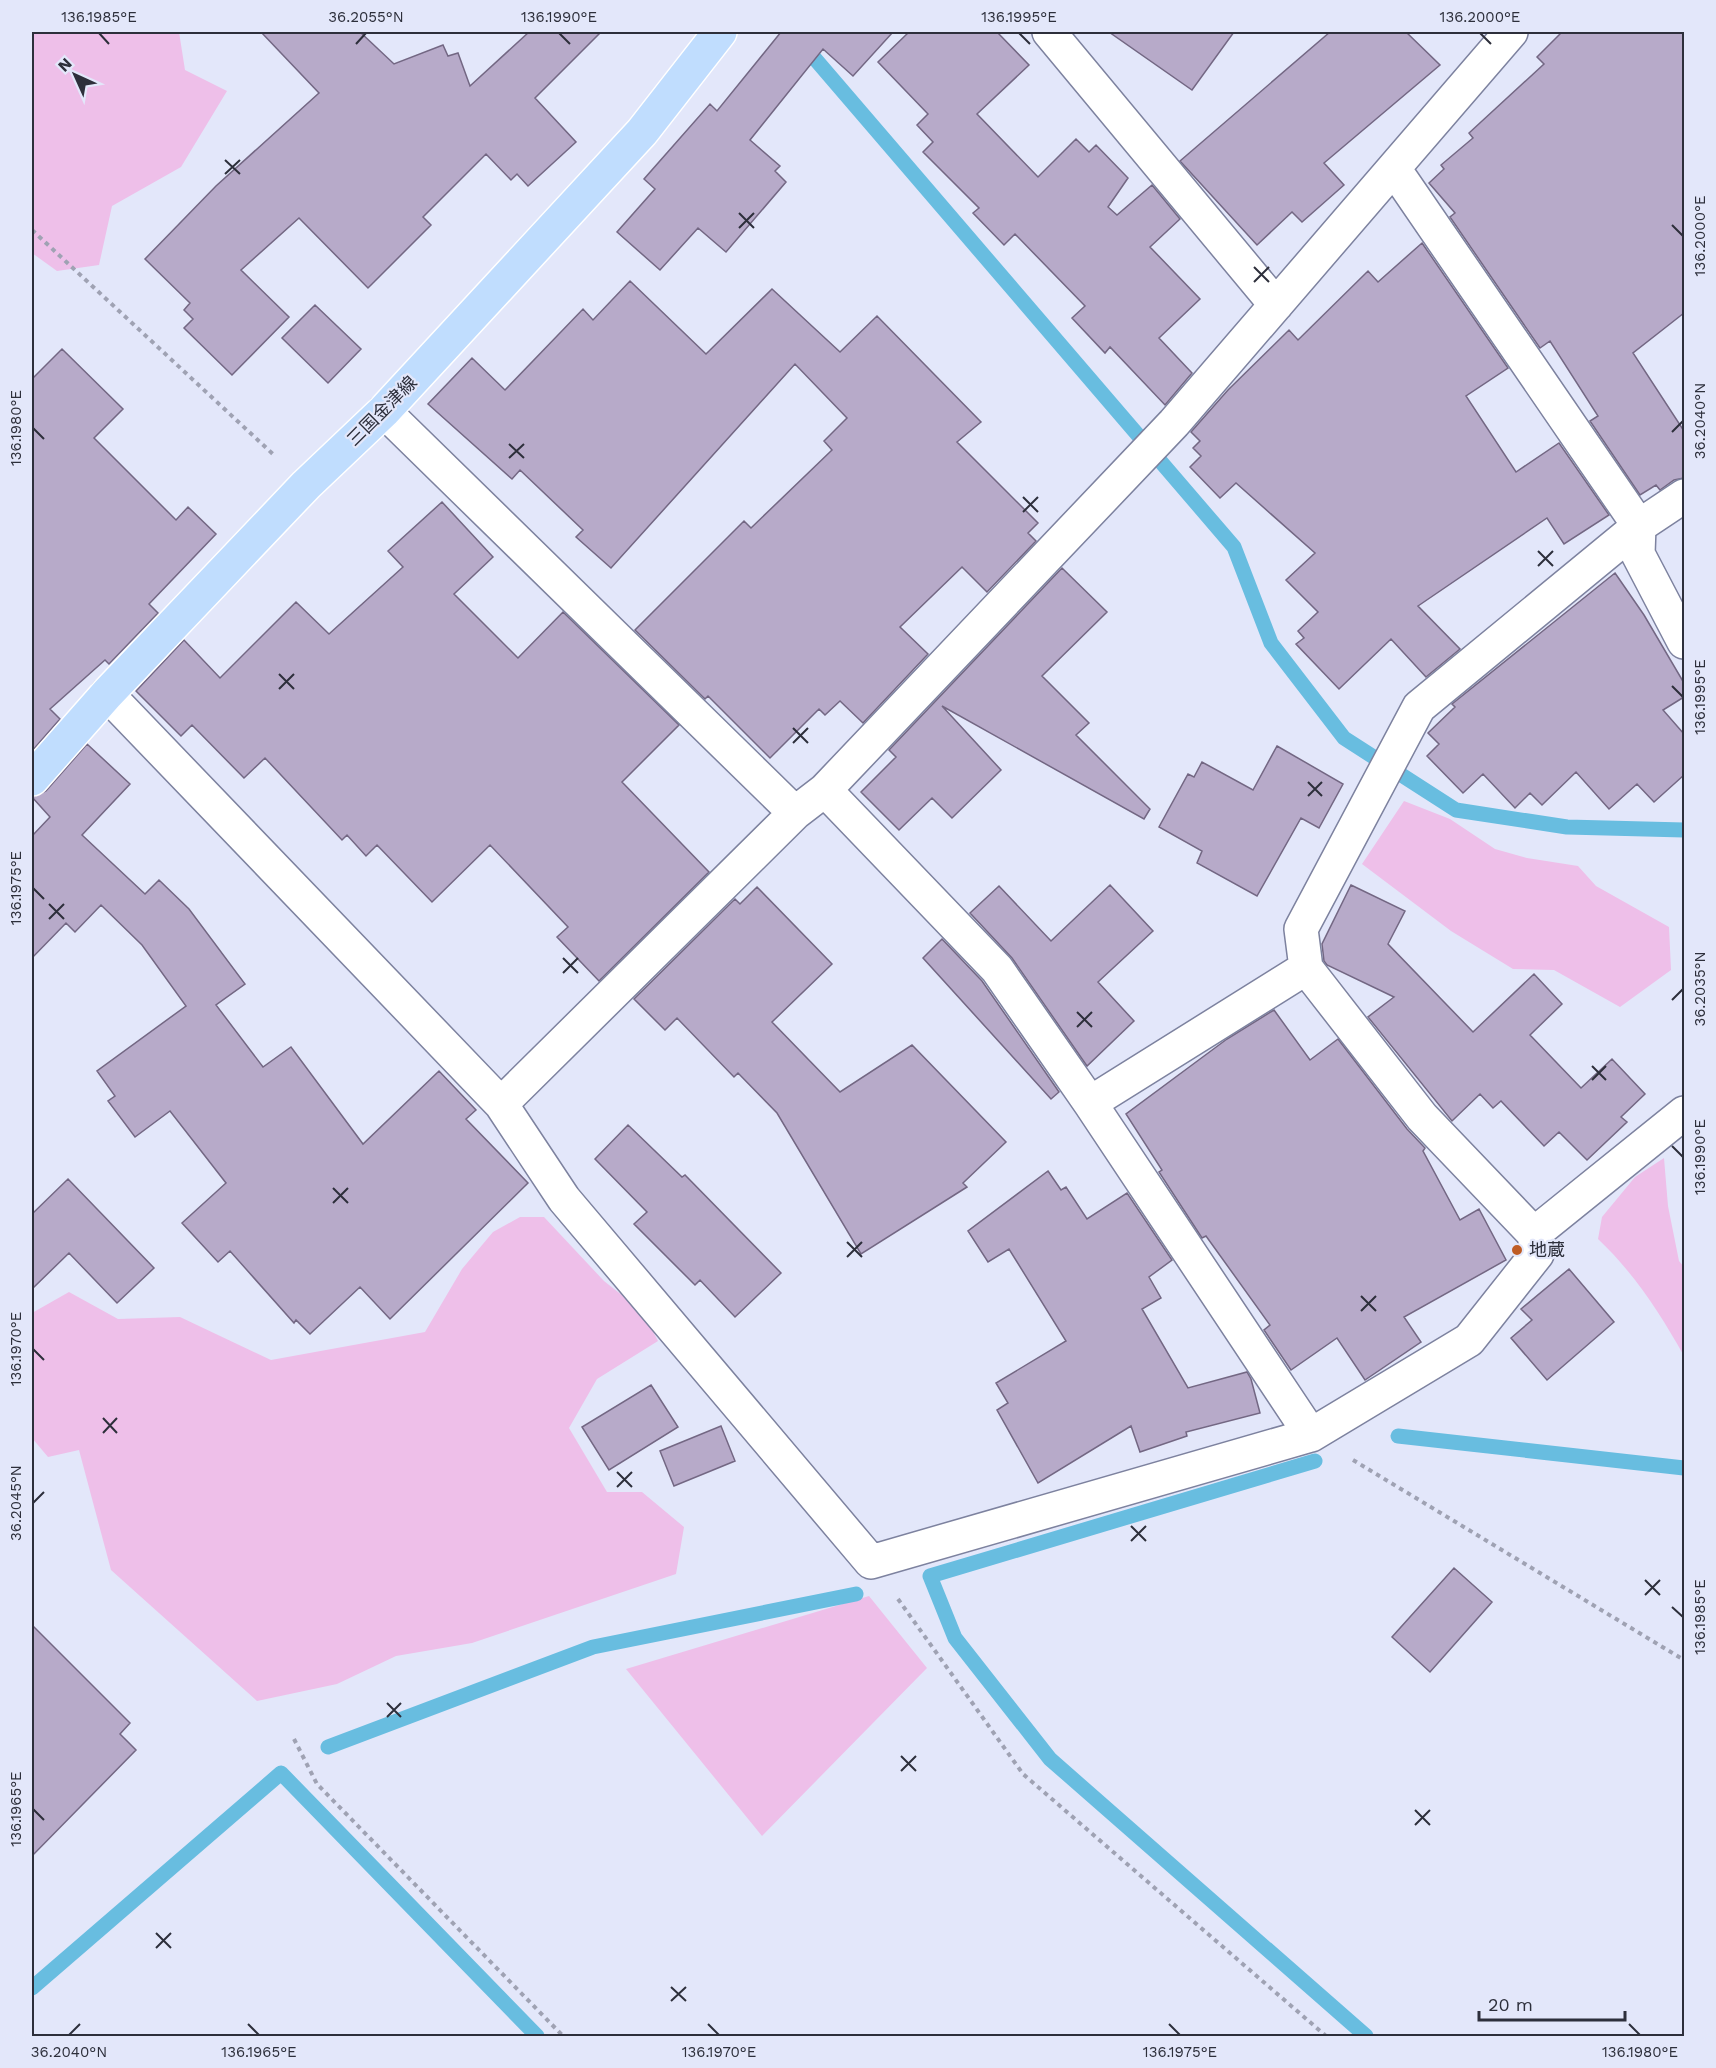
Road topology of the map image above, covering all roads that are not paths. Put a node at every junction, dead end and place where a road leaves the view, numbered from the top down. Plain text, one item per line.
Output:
1 (720, 32) edge
2 (1049, 32) edge
3 (1511, 32) edge
4 (1395, 170) junction
5 (1276, 305) junction
6 (384, 411) junction
7 (1684, 496) edge
8 (1639, 526) junction
9 (1684, 642) edge
10 (106, 694) junction
11 (32, 779) edge
12 (825, 790) junction
13 (795, 813) junction
14 (1306, 968) junction
15 (1090, 1103) junction
16 (501, 1104) junction
17 (1684, 1113) edge
18 (1534, 1234) junction
19 (1311, 1435) junction

1 - 6 main road, 三国金津線
2 - 5 street
3 - 4 street
4 - 5 street
4 - 8 street
5 - 12 street
6 - 10 main road, 三国金津線
6 - 13 street
7 - 8 street
8 - 9 street
8 - 14 street
10 - 11 main road, 三国金津線
10 - 16 street
12 - 13 street
12 - 15 street
13 - 16 street
14 - 15 street
14 - 18 street
15 - 19 street
16 - 19 street
17 - 18 street
18 - 19 street

